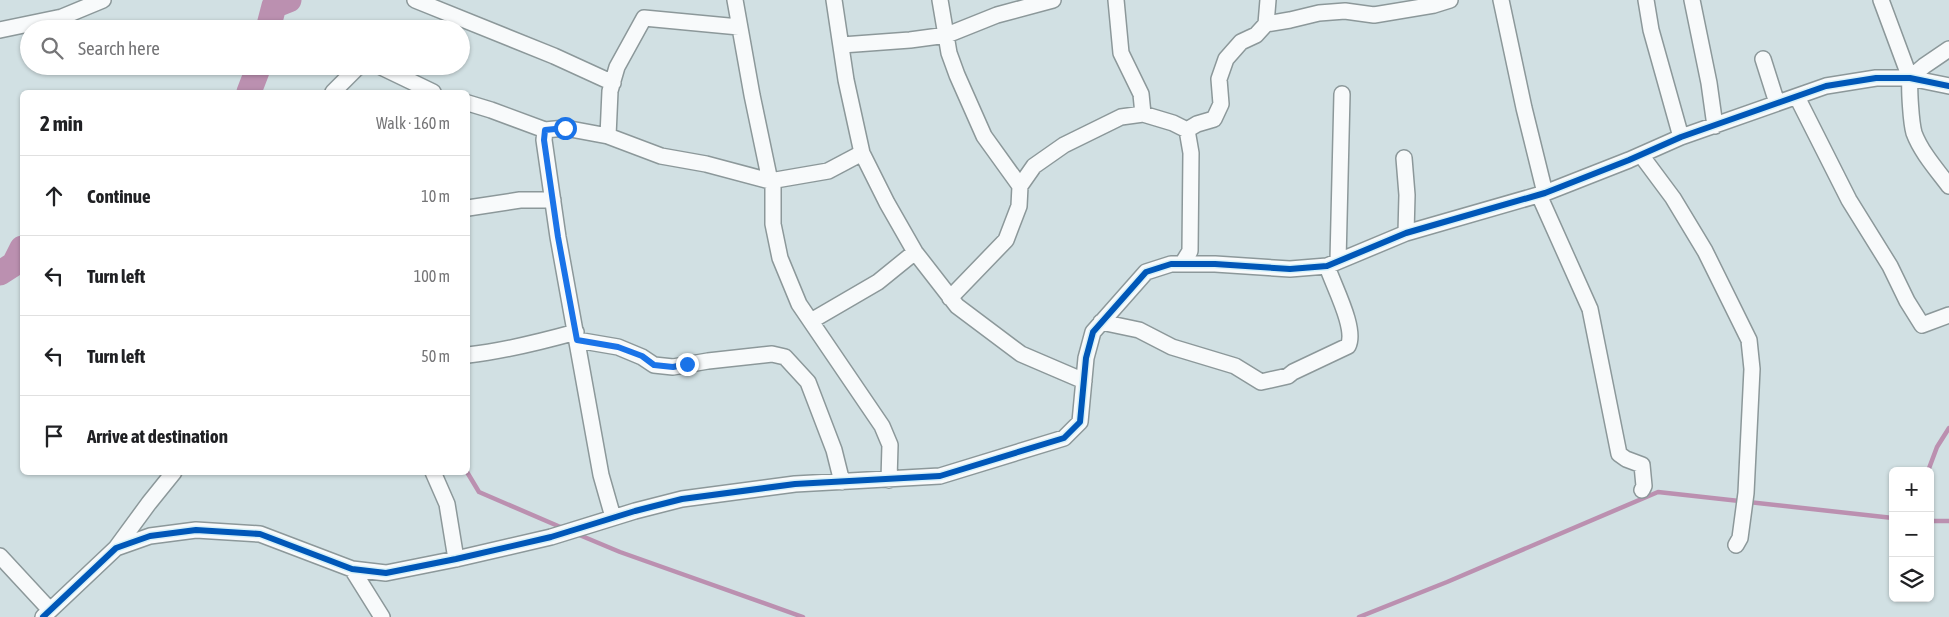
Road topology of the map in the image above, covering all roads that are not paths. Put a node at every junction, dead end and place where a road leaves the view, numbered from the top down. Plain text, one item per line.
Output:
1 (103, 0) edge
2 (415, 0) edge
3 (735, 0) edge
4 (834, 0) edge
5 (940, 0) edge
6 (1053, 0) edge
7 (1116, 0) edge
8 (1268, 0) edge
9 (1450, 0) edge
10 (1501, 0) edge
11 (1646, 0) edge
12 (1692, 0) edge
13 (1881, 0) edge
14 (48, 20) edge
15 (465, 20) edge
16 (470, 22) edge
17 (1266, 24) junction
18 (20, 26) edge
19 (739, 28) junction
20 (0, 30) edge
21 (946, 34) junction
22 (842, 45) junction
23 (1949, 49) edge
24 (1763, 60) dead end
25 (350, 75) edge
26 (398, 75) edge
27 (1910, 78) junction
28 (612, 83) junction
29 (1949, 86) edge
30 (335, 90) edge
31 (429, 90) edge
32 (1342, 94) dead end
33 (1797, 97) junction
34 (470, 104) edge
35 (1777, 104) junction
36 (1143, 114) junction
37 (1714, 126) junction
38 (545, 130) junction
39 (1187, 130) junction
40 (608, 136) junction
41 (1681, 137) junction
42 (862, 153) junction
43 (1641, 155) junction
44 (1404, 158) dead end
45 (770, 181) junction
46 (1020, 186) junction
47 (1949, 186) edge
48 (1542, 194) junction
49 (553, 200) junction
50 (470, 208) edge
51 (1406, 233) junction
52 (914, 252) junction
53 (1182, 264) junction
54 (1332, 264) junction
55 (950, 298) junction
56 (1949, 315) edge
57 (810, 321) junction
58 (1101, 322) junction
59 (577, 336) junction
60 (470, 355) edge
61 (1084, 381) junction
62 (172, 475) edge
63 (434, 475) edge
64 (889, 480) junction
65 (842, 482) junction
66 (1642, 490) dead end
67 (614, 518) junction
68 (1736, 545) dead end
69 (116, 548) junction
70 (0, 556) edge
71 (456, 559) junction
72 (352, 569) junction
73 (46, 614) edge
74 (382, 617) edge

1 - 14 street
2 - 15 street
3 - 19 street
4 - 22 street
5 - 21 street
6 - 21 street
7 - 36 street
8 - 17 street
9 - 17 street
10 - 48 street
11 - 41 street
12 - 37 street
13 - 27 street
16 - 28 street
17 - 39 street
18 - 20 street
19 - 28 street
19 - 45 street
21 - 22 street
21 - 46 street
22 - 42 street
23 - 27 street
24 - 35 street
25 - 30 street
26 - 31 street
27 - 29 street
27 - 33 street
27 - 47 street
28 - 40 street
32 - 54 street
33 - 35 street
33 - 56 street
34 - 38 street
35 - 37 street
36 - 39 street
36 - 46 street
37 - 41 street
38 - 40 street
38 - 49 street
39 - 53 street
40 - 45 street
41 - 43 street
42 - 45 street
42 - 52 street
43 - 48 street
43 - 68 street
44 - 51 street
45 - 57 street
46 - 55 street
48 - 51 street
48 - 66 street
49 - 50 street
49 - 59 street
51 - 54 street
52 - 55 street
52 - 57 street
53 - 54 street
53 - 58 street
54 - 58 street
55 - 61 street
57 - 64 street
58 - 61 street
59 - 60 street
59 - 65 street
59 - 67 street
61 - 64 street
62 - 69 street
63 - 71 street
64 - 65 street
65 - 67 street
67 - 71 street
69 - 72 street
69 - 73 street
70 - 73 street
71 - 72 street
72 - 74 street

